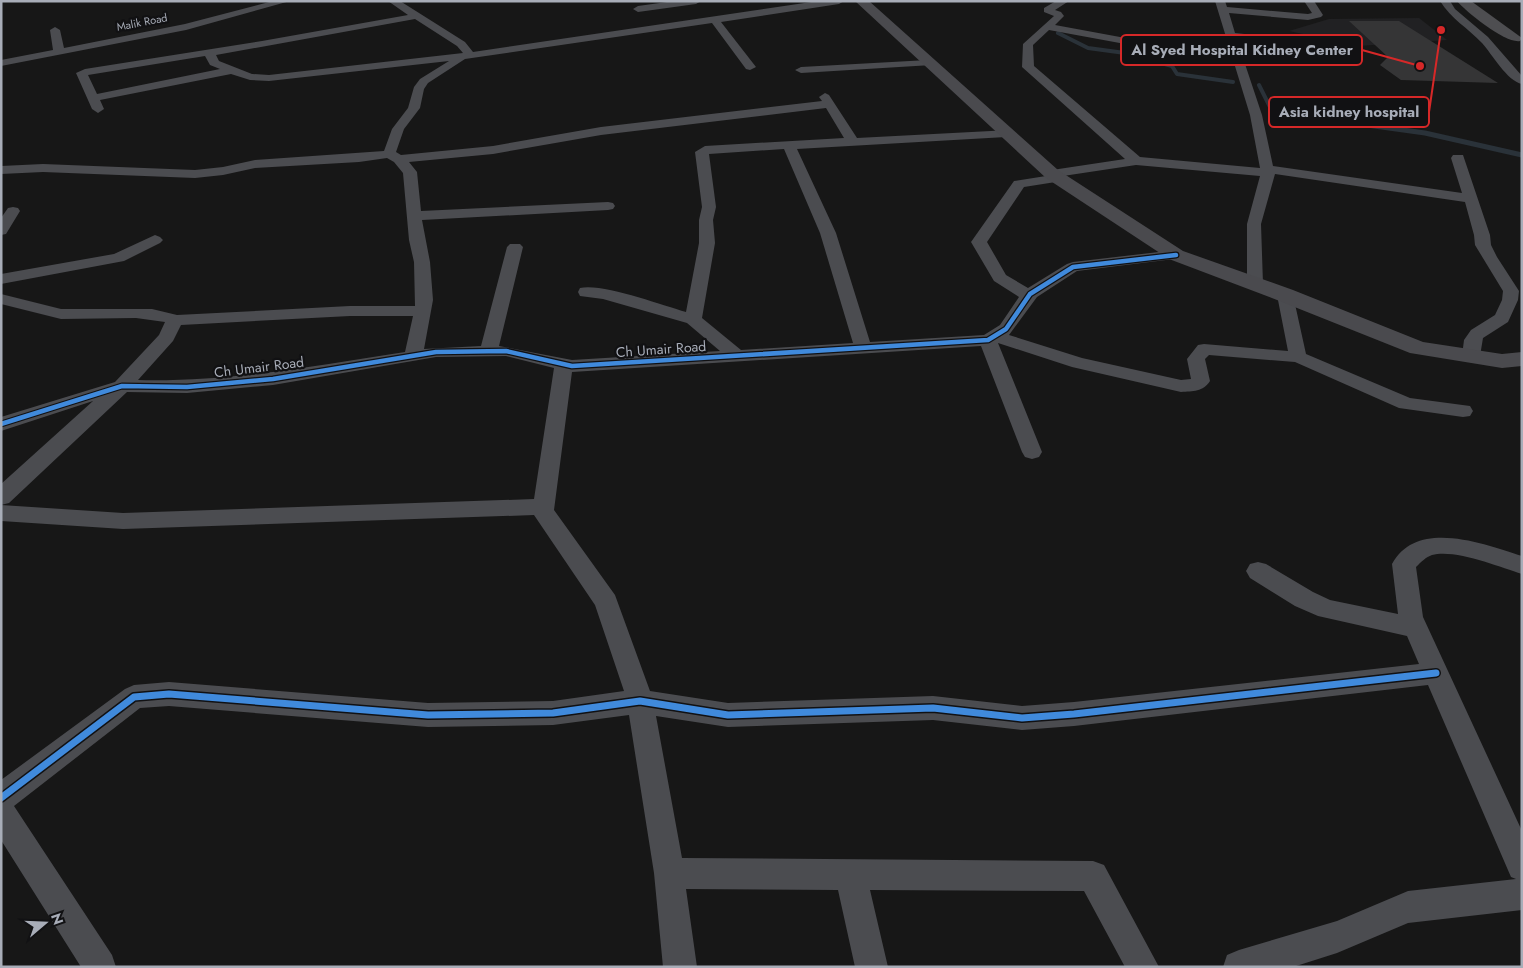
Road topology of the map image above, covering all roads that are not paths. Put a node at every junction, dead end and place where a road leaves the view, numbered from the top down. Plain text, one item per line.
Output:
1 (286, 1) edge
2 (393, 1) edge
3 (696, 1) edge
4 (839, 1) edge
5 (861, 1) edge
6 (1309, 1) edge
7 (1445, 1) edge
8 (1463, 1) edge
9 (1484, 1) edge
10 (1054, 3) edge
11 (1221, 5) edge
12 (638, 9) dead end
13 (416, 16) junction
14 (715, 20) junction
15 (1047, 27) junction
16 (55, 30) dead end
17 (260, 31) dead end
18 (1231, 36) junction
19 (1519, 41) edge
20 (182, 42) junction
21 (262, 44) junction
22 (1330, 48) dead end
23 (59, 51) junction
24 (209, 52) junction
25 (1185, 52) dead end
26 (470, 55) junction
27 (1, 63) edge
28 (928, 63) junction
29 (750, 67) dead end
30 (232, 70) junction
31 (800, 70) dead end
32 (1522, 81) edge
33 (1006, 133) junction
34 (853, 142) junction
35 (789, 145) junction
36 (394, 157) junction
37 (1458, 158) dead end
38 (1136, 161) junction
39 (1, 170) edge
40 (1268, 171) junction
41 (1054, 176) junction
42 (1471, 200) junction
43 (608, 206) dead end
44 (13, 211) dead end
45 (415, 216) junction
46 (1, 230) edge
47 (155, 240) dead end
48 (516, 247) dead end
49 (1176, 255) junction
50 (1, 279) edge
51 (1255, 284) junction
52 (586, 292) dead end
53 (1285, 295) junction
54 (1030, 296) junction
55 (1, 299) edge
56 (422, 311) junction
57 (693, 319) junction
58 (175, 320) junction
59 (991, 338) junction
60 (863, 348) junction
61 (489, 351) junction
62 (413, 356) junction
63 (737, 356) junction
64 (1471, 356) junction
65 (1298, 357) junction
66 (1522, 359) edge
67 (564, 365) junction
68 (122, 386) junction
69 (1463, 411) dead end
70 (1, 424) edge
71 (1032, 452) dead end
72 (1, 497) edge
73 (544, 507) junction
74 (1, 513) edge
75 (1522, 565) edge
76 (1258, 572) dead end
77 (1416, 628) junction
78 (1436, 673) junction
79 (640, 701) junction
80 (2, 814) edge
81 (1522, 866) edge
82 (669, 873) junction
83 (850, 873) junction
84 (1522, 894) edge
85 (100, 967) edge
86 (680, 967) edge
87 (872, 967) edge
88 (1144, 967) edge
89 (1239, 967) edge

1 - 20 street, Malik Road
2 - 13 street
3 - 12 street
4 - 14 street
5 - 28 street
6 - 11 street
7 - 32 street
8 - 19 highway
9 - 19 highway
10 - 15 street
11 - 18 street
13 - 21 street
13 - 26 street
14 - 26 street
14 - 29 street
15 - 25 street
15 - 38 street
16 - 23 street
17 - 21 street
18 - 22 street
18 - 40 street
20 - 23 street, Malik Road
20 - 24 street
20 - 30 street
21 - 24 street
23 - 27 street, Malik Road
24 - 30 street
26 - 30 street
26 - 36 street
28 - 31 street
28 - 33 street
33 - 34 street
33 - 41 street
34 - 35 street
34 - 36 street
35 - 57 street
35 - 60 street
36 - 39 street
36 - 45 street
37 - 42 street
38 - 40 street
38 - 41 street
40 - 42 street
40 - 51 street
41 - 49 street
41 - 54 street
42 - 64 street
43 - 45 street
44 - 46 street
45 - 56 street
47 - 50 street
48 - 61 street
49 - 51 street
49 - 54 street
51 - 53 street
52 - 57 street
53 - 64 street
53 - 65 street
54 - 59 street
55 - 58 street
56 - 58 street
56 - 62 street
57 - 63 street
58 - 68 street
59 - 60 street, Ch Umair Road
59 - 65 street
59 - 71 street
60 - 63 street, Ch Umair Road
61 - 62 street, Ch Umair Road
61 - 67 street, Ch Umair Road
62 - 68 street, Ch Umair Road
63 - 67 street, Ch Umair Road
64 - 66 street
65 - 69 street
67 - 73 street
68 - 70 street
68 - 72 street
73 - 74 street
73 - 79 street
75 - 77 street
76 - 77 street
77 - 78 street
78 - 79 street
78 - 81 street
79 - 80 street
79 - 82 street
80 - 85 street
82 - 83 street
82 - 86 street
83 - 87 street
83 - 88 street
84 - 89 street

